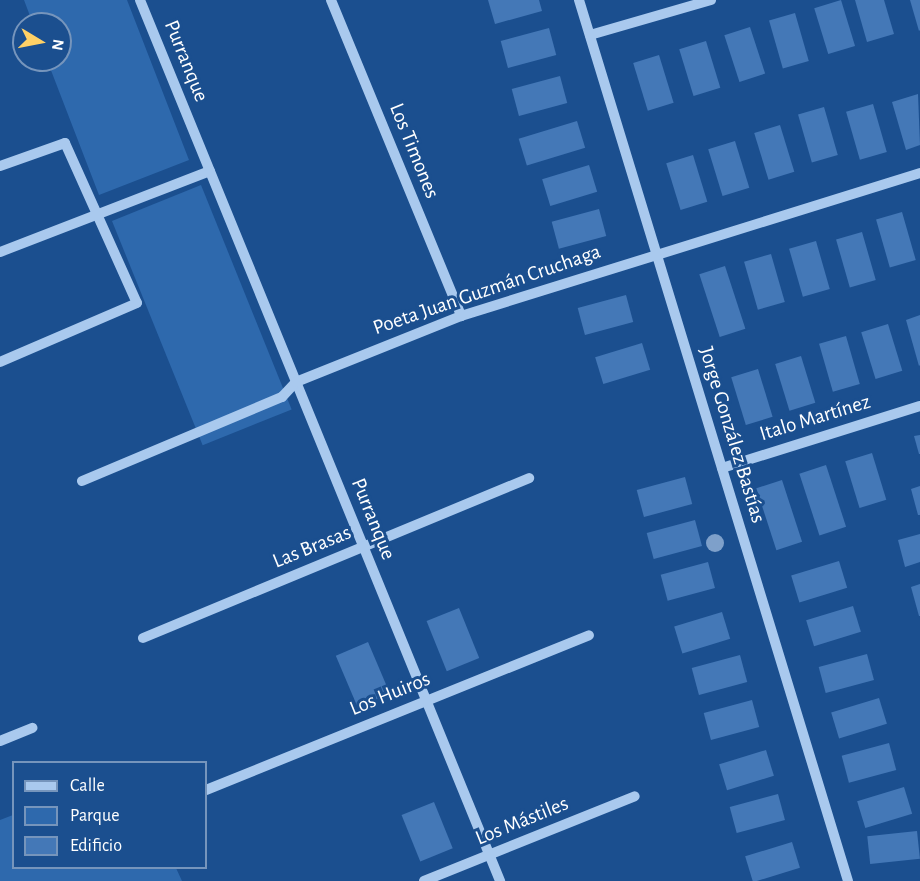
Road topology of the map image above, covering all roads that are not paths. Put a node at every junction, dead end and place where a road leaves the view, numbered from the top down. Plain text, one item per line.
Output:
1 (140, 0) edge
2 (331, 0) edge
3 (579, 0) edge
4 (711, 0) edge
5 (590, 35) junction
6 (0, 166) edge
7 (210, 171) junction
8 (920, 173) edge
9 (96, 215) junction
10 (0, 252) edge
11 (656, 253) junction
12 (461, 316) junction
13 (0, 362) edge
14 (296, 382) junction
15 (920, 406) edge
16 (722, 468) junction
17 (530, 478) dead end
18 (82, 481) dead end
19 (363, 547) junction
20 (589, 635) dead end
21 (143, 638) dead end
22 (426, 700) junction
23 (32, 728) dead end
24 (0, 741) edge
25 (207, 790) edge
26 (635, 796) dead end
27 (489, 855) junction
28 (424, 881) edge
29 (500, 881) edge
30 (848, 881) edge

1 - 7 street, Purranque
2 - 12 street, Los Timones
3 - 5 street, Jorge González Bastías
4 - 5 street
5 - 11 street, Jorge González Bastías
6 - 9 street
7 - 9 street
7 - 14 street, Purranque
8 - 11 street, Poeta Juan Guzmán Cruchaga
9 - 10 street
9 - 13 street
11 - 12 street, Poeta Juan Guzmán Cruchaga
11 - 16 street, Jorge González Bastías
12 - 14 street, Poeta Juan Guzmán Cruchaga
14 - 18 street, Poeta Juan Guzmán Cruchaga
14 - 19 street, Purranque
15 - 16 street, Italo Martínez
16 - 30 street, Jorge González Bastías
17 - 19 street, Las Brasas
19 - 21 street, Las Brasas
19 - 22 street, Purranque
20 - 22 street, Los Huiros
22 - 25 street, Los Huiros
22 - 27 street, Purranque
23 - 24 street
26 - 27 street, Los Mástiles
27 - 28 street, Los Mástiles
27 - 29 street, Purranque

